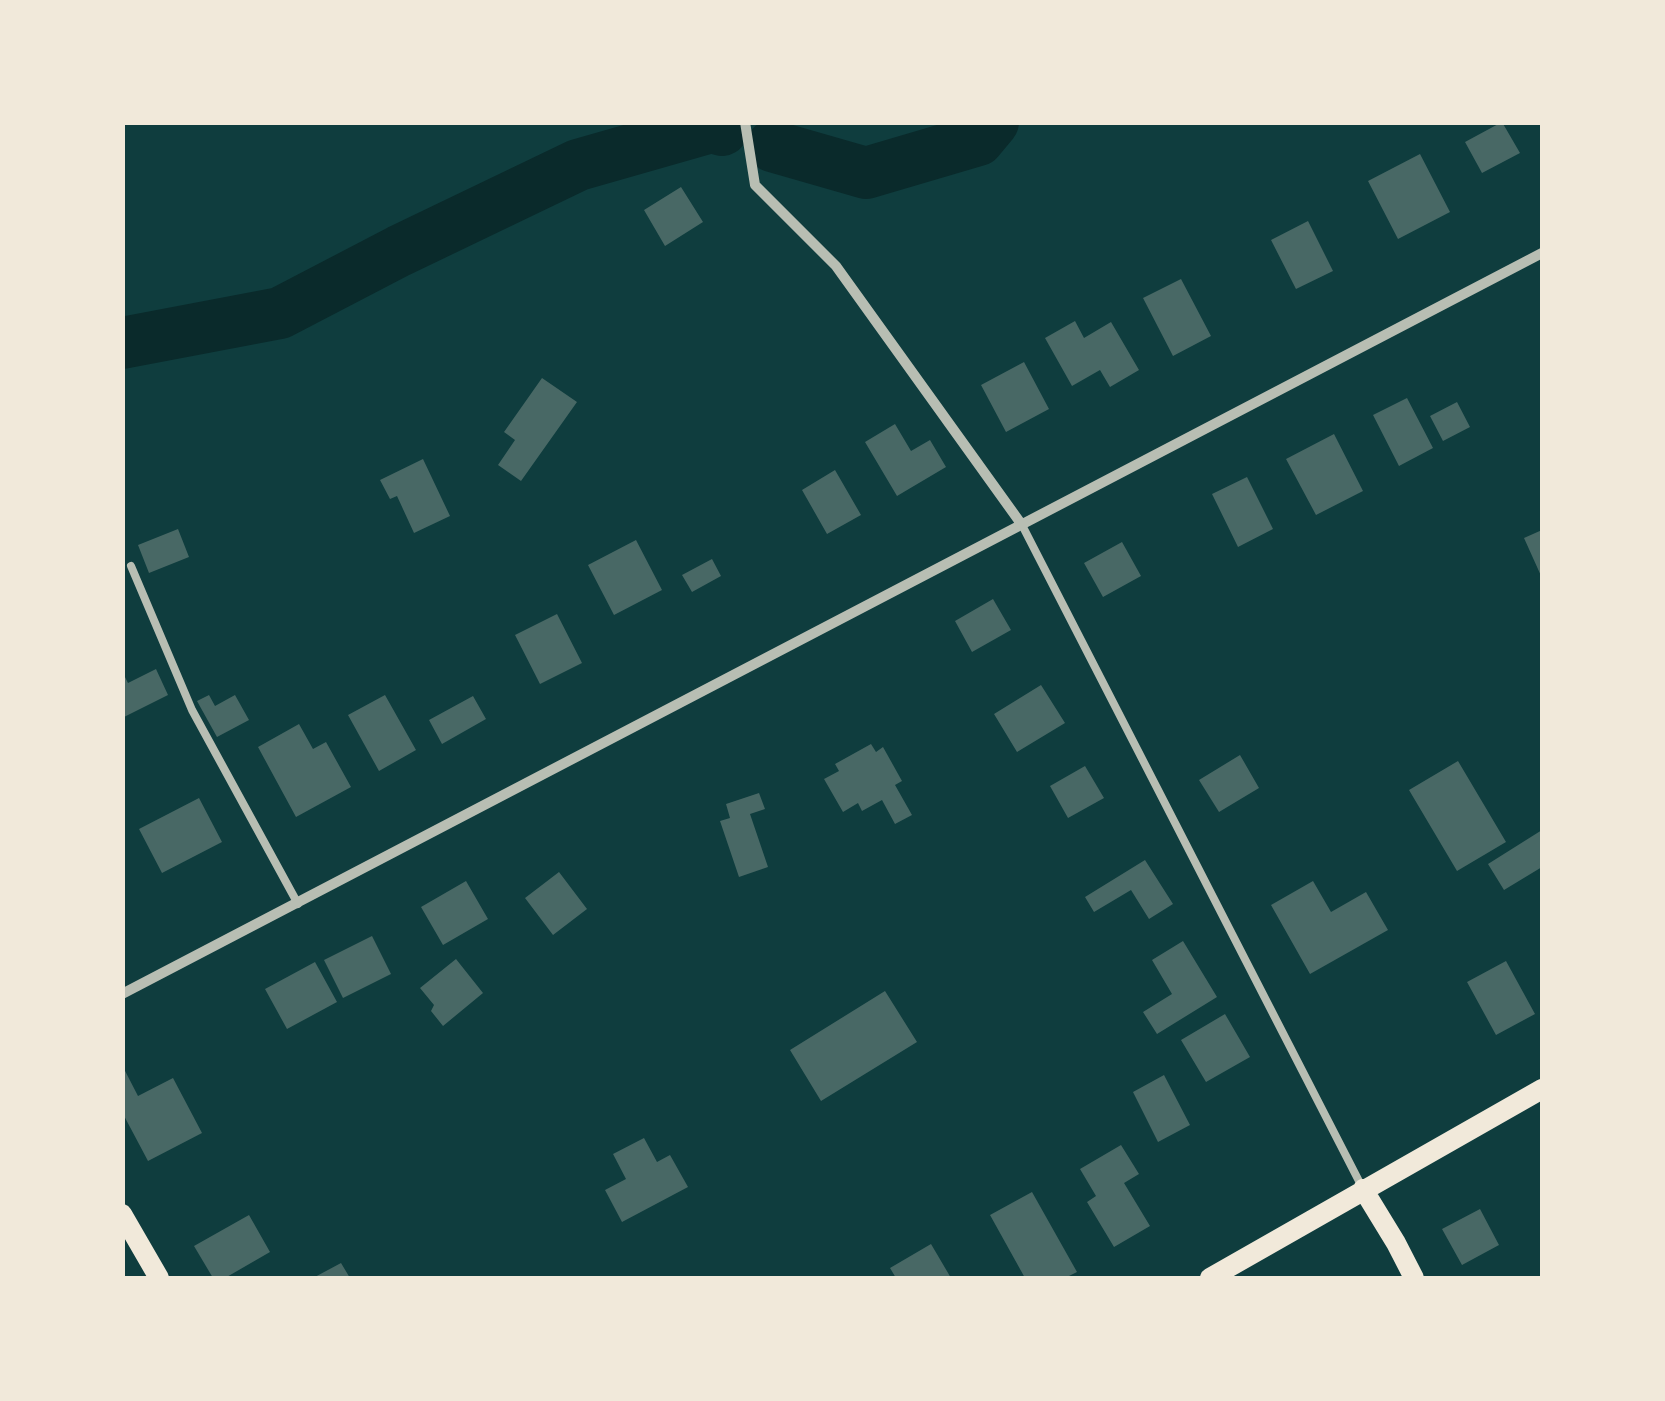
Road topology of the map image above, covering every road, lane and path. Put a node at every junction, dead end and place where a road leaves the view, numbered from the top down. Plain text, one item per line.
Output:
1 (745, 122) edge
2 (1542, 253) edge
3 (1022, 525) junction
4 (131, 566) dead end
5 (298, 904) junction
6 (122, 994) edge
7 (1542, 1089) edge
8 (1363, 1190) junction
9 (122, 1214) edge
10 (159, 1278) edge
11 (1210, 1278) edge
12 (1414, 1278) edge

1 - 3 street
2 - 3 street
3 - 5 street
3 - 8 lane
4 - 5 lane
5 - 6 street
7 - 8 main road
8 - 11 main road
8 - 12 main road
9 - 10 main road

